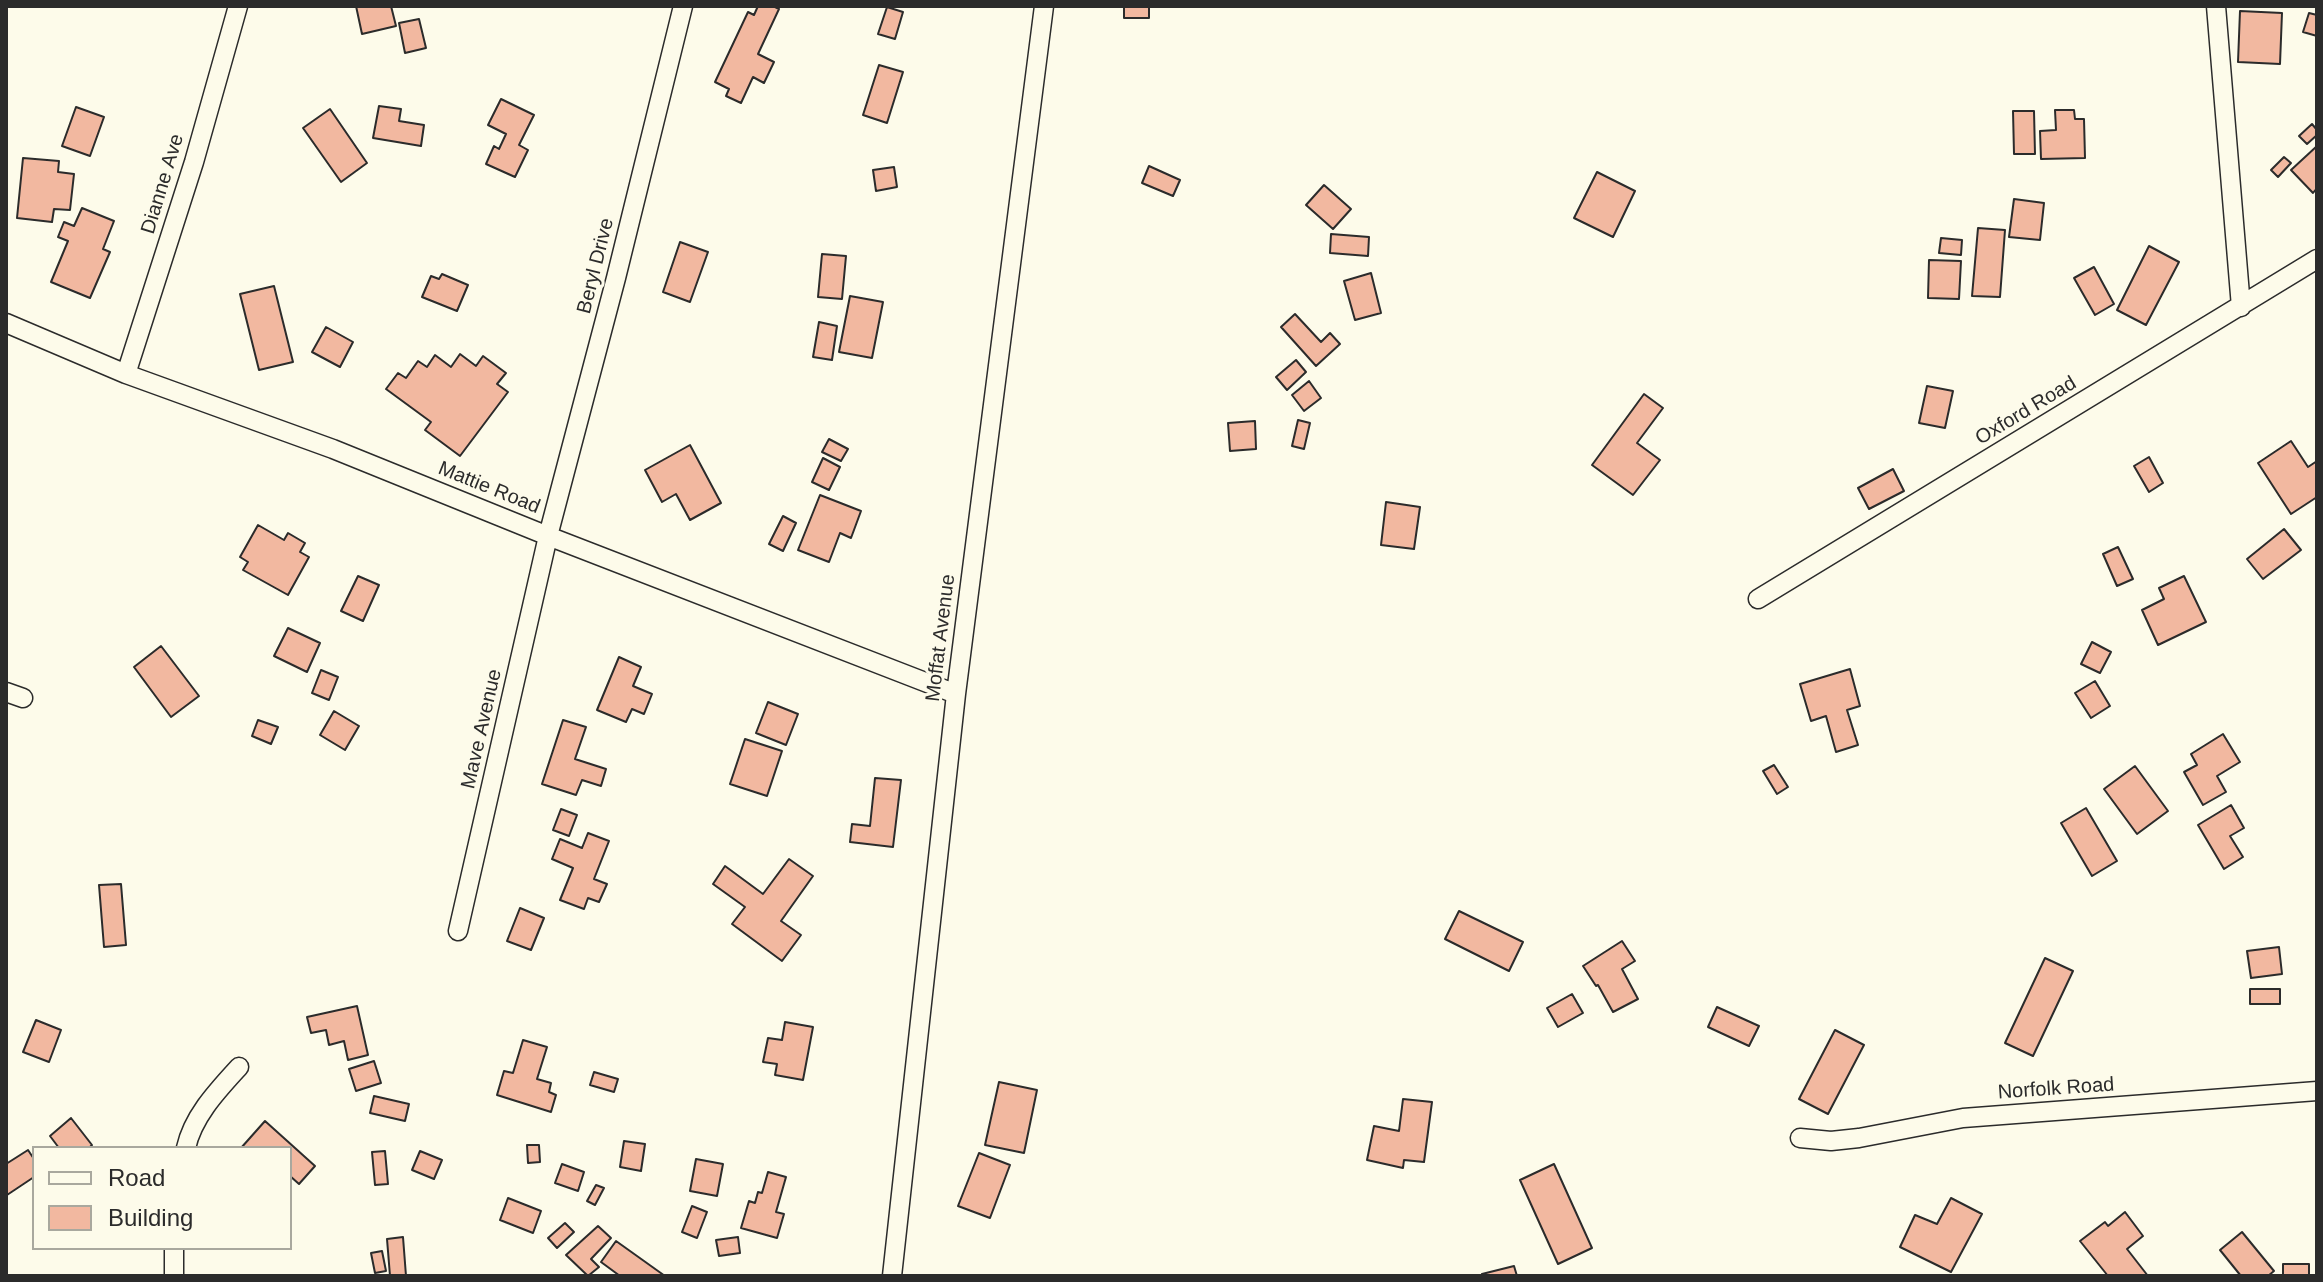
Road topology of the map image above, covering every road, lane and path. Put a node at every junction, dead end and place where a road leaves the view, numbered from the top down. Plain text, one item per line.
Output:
1 (238, 6) edge
2 (683, 6) edge
3 (1044, 6) edge
4 (2216, 6) edge
5 (2317, 259) edge
6 (2241, 307) junction
7 (6, 323) edge
8 (126, 374) junction
9 (548, 536) junction
10 (1758, 599) dead end
11 (956, 694) junction
12 (458, 931) dead end
13 (239, 1067) dead end
14 (2317, 1091) edge
15 (1800, 1138) dead end
16 (186, 1146) edge
17 (174, 1250) edge
18 (174, 1276) edge
19 (892, 1276) edge

1 - 8 street, Dianne Ave
2 - 9 street, Beryl Drive
3 - 11 street, Moffat Avenue
4 - 6 street
5 - 6 street, Oxford Road
6 - 10 street, Oxford Road
7 - 8 street, Mattie Road
8 - 9 street, Mattie Road
9 - 11 street, Mattie Road
9 - 12 street, Mave Avenue
11 - 19 street, Moffat Avenue
13 - 16 street
14 - 15 street, Norfolk Road
17 - 18 street

